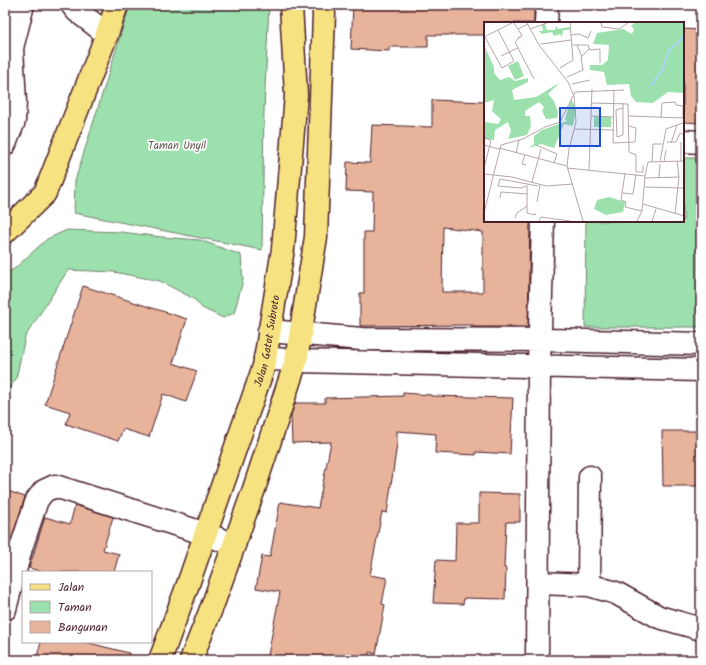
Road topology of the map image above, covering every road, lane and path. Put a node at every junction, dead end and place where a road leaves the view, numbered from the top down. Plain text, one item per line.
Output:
1 (23, 5) edge
2 (72, 5) edge
3 (117, 5) edge
4 (291, 5) edge
5 (322, 5) edge
6 (547, 5) edge
7 (546, 22) edge
8 (107, 34) junction
9 (684, 141) edge
10 (701, 142) edge
11 (5, 144) edge
12 (543, 222) edge
13 (5, 232) edge
14 (269, 331) junction
15 (300, 334) junction
16 (540, 340) junction
17 (665, 343) junction
18 (701, 344) edge
19 (265, 358) junction
20 (296, 361) junction
21 (540, 366) junction
22 (665, 369) junction
23 (701, 370) edge
24 (590, 477) dead end
25 (206, 534) junction
26 (234, 545) junction
27 (538, 583) junction
28 (589, 585) junction
29 (5, 609) edge
30 (701, 630) edge
31 (160, 660) edge
32 (190, 660) edge
33 (537, 660) edge

1 - 11 street
2 - 8 street
3 - 8 main road
4 - 14 main road, Jalan Gatot Subroto
5 - 15 main road
6 - 7 street
8 - 13 main road
9 - 10 street
12 - 16 street
14 - 15 street
14 - 19 main road, Jalan Gatot Subroto
15 - 16 street
15 - 20 main road
16 - 17 street
16 - 21 street
17 - 18 street
17 - 22 street
19 - 20 street
19 - 25 main road, Jalan Gatot Subroto
20 - 21 street
20 - 26 main road
21 - 22 street
21 - 27 street
22 - 23 street
24 - 28 street
25 - 26 street
25 - 29 street
25 - 31 main road, Jalan Gatot Subroto
26 - 32 main road
27 - 28 street
27 - 33 street
28 - 30 street

